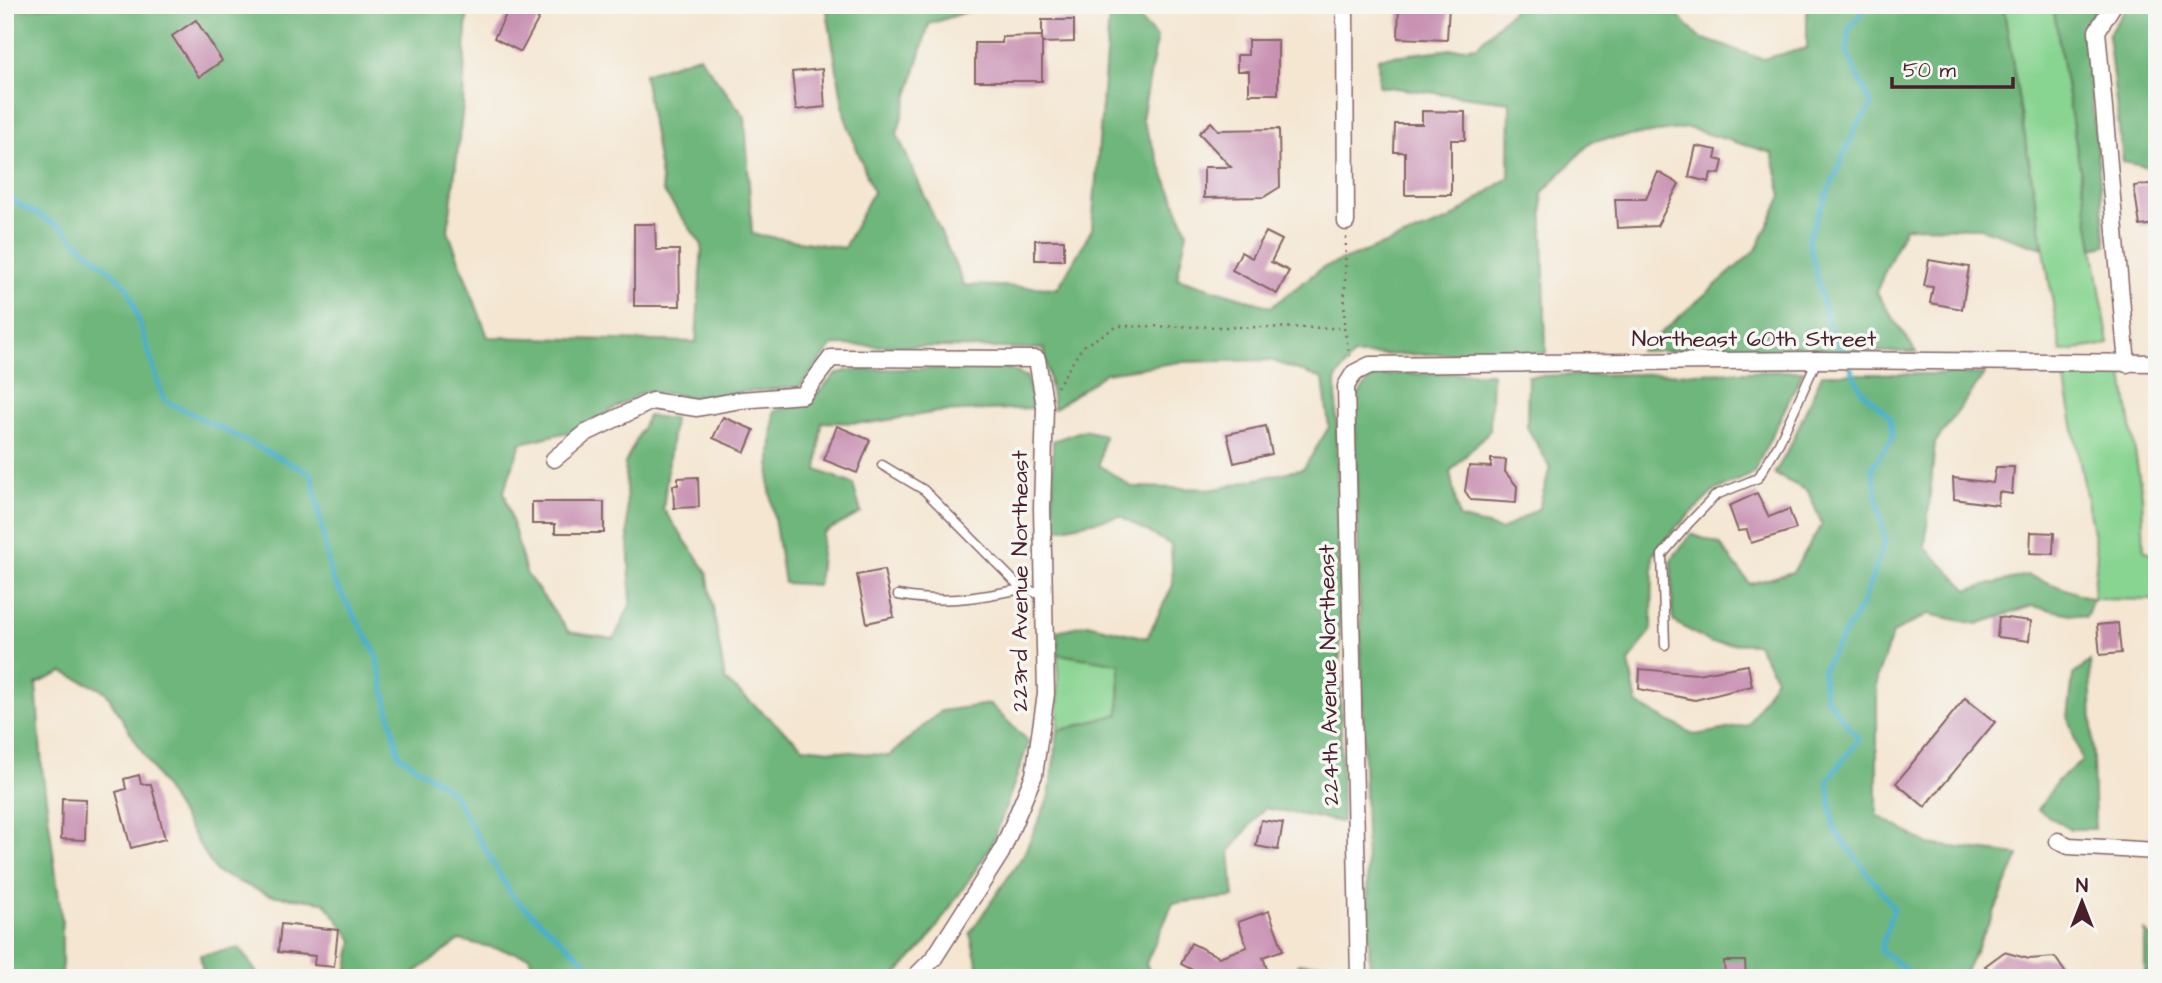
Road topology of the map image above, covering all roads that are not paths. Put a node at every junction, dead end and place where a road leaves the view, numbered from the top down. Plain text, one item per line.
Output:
1 (1345, 5) edge
2 (2113, 5) edge
3 (1346, 222) road end
4 (1824, 360) junction
5 (2157, 363) edge
6 (2127, 364) junction
7 (1354, 373) joint
8 (554, 459) dead end
9 (882, 465) dead end
10 (1022, 589) junction
11 (898, 595) dead end
12 (1043, 596) junction
13 (1665, 645) dead end
14 (2058, 841) dead end
15 (2157, 851) edge
16 (914, 978) edge
17 (1359, 978) edge

1 - 3 street
2 - 6 street
4 - 6 street, Northeast 60th Street
4 - 7 street, Northeast 60th Street
4 - 13 lane
5 - 6 street, Northeast 60th Street
7 - 17 street, 224th Avenue Northeast
8 - 12 street, 223rd Avenue Northeast
9 - 10 lane
10 - 11 lane
10 - 12 lane
12 - 16 street, 223rd Avenue Northeast
14 - 15 street

